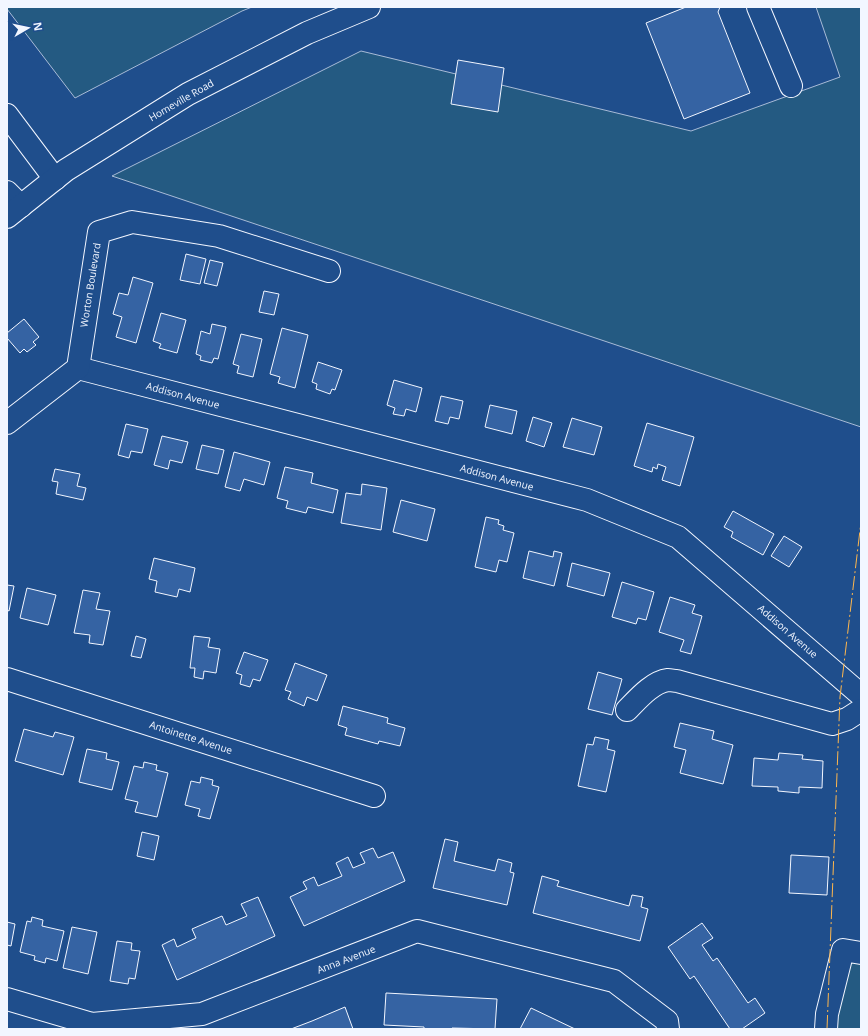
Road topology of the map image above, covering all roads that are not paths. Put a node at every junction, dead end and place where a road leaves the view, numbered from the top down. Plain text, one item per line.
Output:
1 (369, 7) edge
2 (758, 7) edge
3 (791, 86) dead end
4 (7, 115) edge
5 (55, 179) junction
6 (12, 205) edge
7 (329, 271) dead end
8 (78, 368) junction
9 (7, 423) edge
10 (7, 679) edge
11 (861, 695) edge
12 (626, 710) dead end
13 (861, 710) edge
14 (374, 796) dead end
15 (852, 952) edge
16 (7, 999) edge
17 (668, 1029) edge
18 (826, 1029) edge

1 - 5 street, Homeville Road
2 - 3 street
4 - 5 street
5 - 6 street, Homeville Road
7 - 8 street, Worton Boulevard
8 - 9 street
8 - 11 street, Addison Avenue
10 - 14 street, Antoinette Avenue
12 - 13 street
15 - 18 street
16 - 17 street, Anna Avenue

